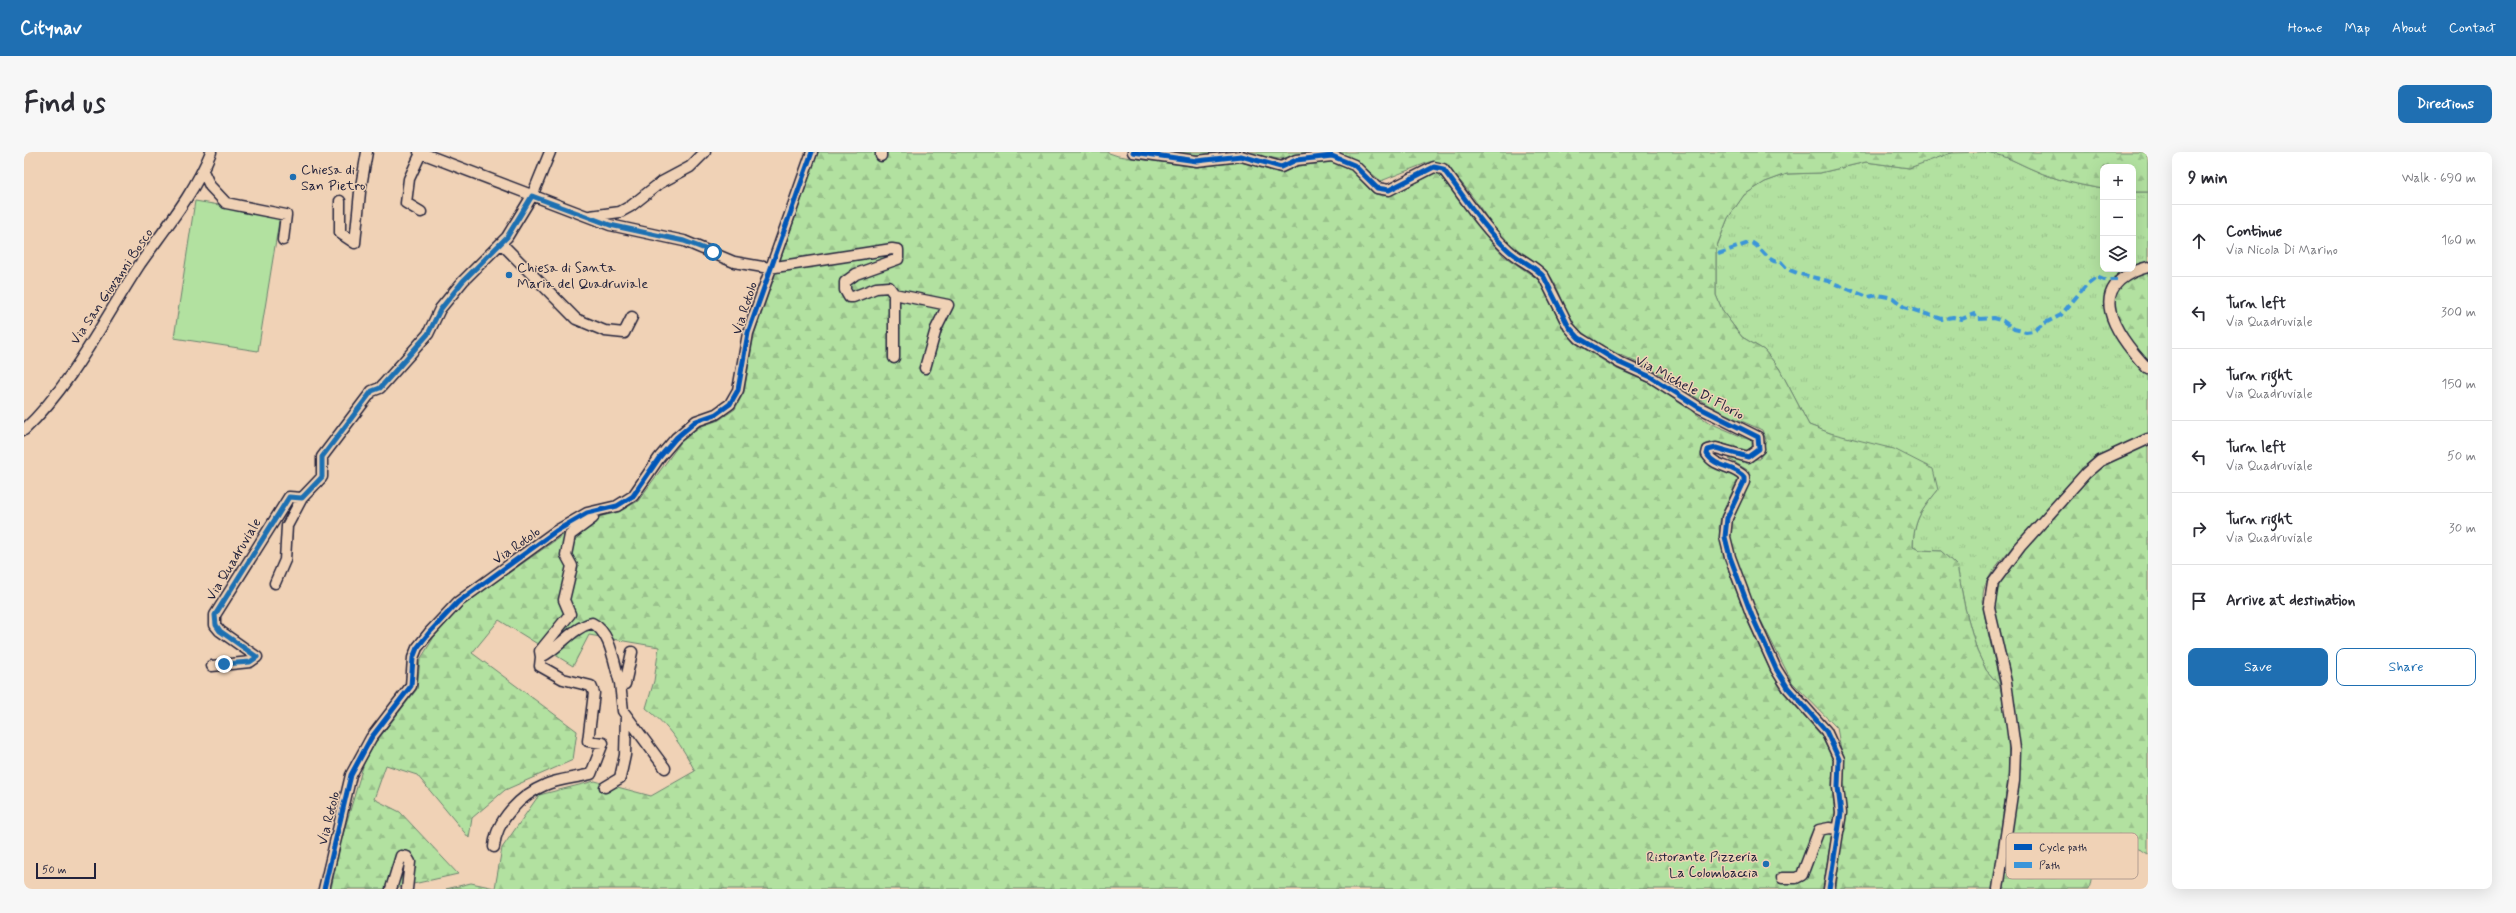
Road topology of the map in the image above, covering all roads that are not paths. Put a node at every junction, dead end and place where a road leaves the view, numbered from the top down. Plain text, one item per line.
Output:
1 (211, 152) edge
2 (367, 152) edge
3 (420, 152) edge
4 (550, 152) edge
5 (705, 152) edge
6 (812, 152) edge
7 (1133, 152) edge
8 (203, 172) junction
9 (532, 196) junction
10 (340, 201) dead end
11 (421, 212) dead end
12 (586, 216) junction
13 (283, 240) dead end
14 (501, 243) junction
15 (2148, 267) edge
16 (769, 268) junction
17 (894, 294) junction
18 (632, 317) dead end
19 (894, 358) dead end
20 (925, 368) dead end
21 (2148, 369) edge
22 (24, 430) edge
23 (2148, 439) edge
24 (302, 498) junction
25 (609, 508) junction
26 (274, 583) dead end
27 (632, 652) dead end
28 (541, 657) junction
29 (212, 666) dead end
30 (620, 683) junction
31 (626, 715) junction
32 (665, 768) dead end
33 (605, 787) dead end
34 (1839, 829) junction
35 (2006, 833) edge
36 (2006, 834) edge
37 (494, 847) dead end
38 (1782, 878) dead end
39 (324, 889) edge
40 (391, 889) edge
41 (407, 889) edge
42 (1829, 889) edge
43 (1998, 889) edge

1 - 8 street, Via San Giovanni Bosco
2 - 10 street
3 - 9 street
3 - 11 street
4 - 9 street
5 - 12 street
6 - 16 street
7 - 34 street, Via Michele Di Florio
8 - 13 street
8 - 22 street, Via San Giovanni Bosco
9 - 12 street
9 - 14 street
12 - 16 street
14 - 18 street
14 - 24 street
15 - 21 street
16 - 17 street
16 - 25 street, Via Rotolo
17 - 19 street
17 - 20 street
23 - 35 street
24 - 26 street
24 - 29 street, Via Quadruviale
25 - 28 street
25 - 39 street, Via Rotolo
27 - 30 street
28 - 30 street
28 - 37 street
30 - 31 street
31 - 32 street
31 - 33 street
34 - 38 street
34 - 42 street, Via Michele Di Florio
36 - 43 street
40 - 41 street

